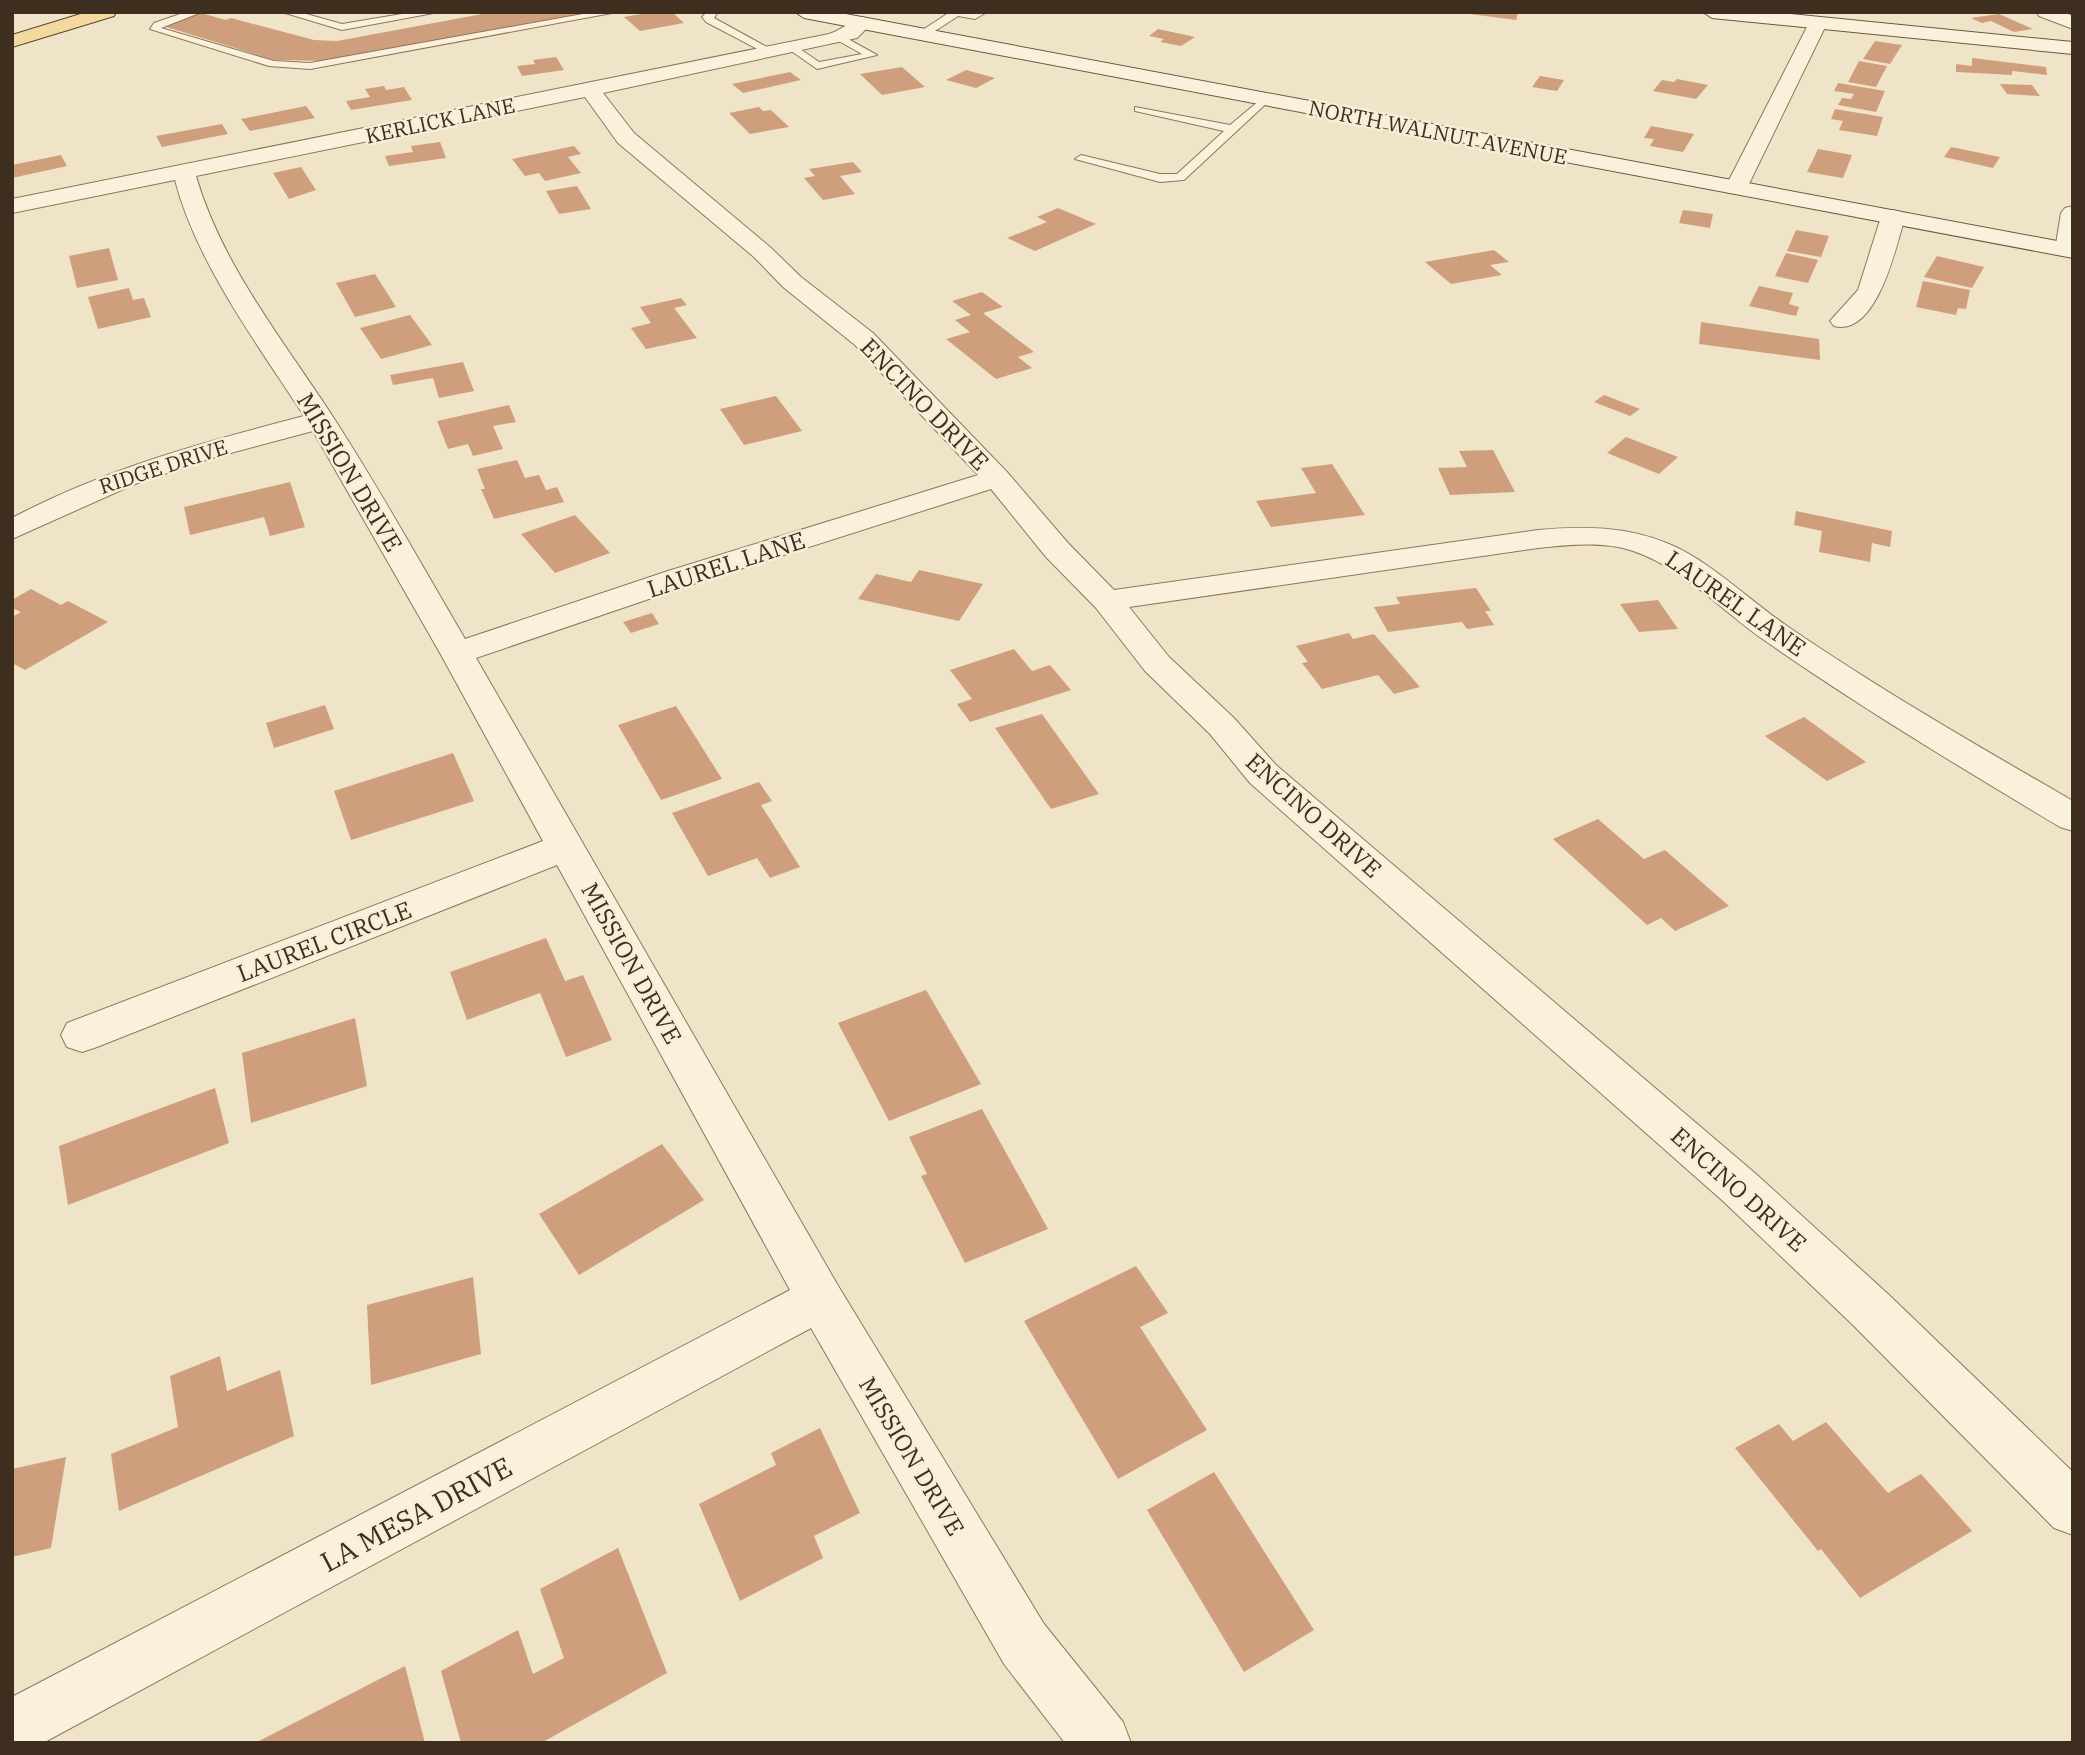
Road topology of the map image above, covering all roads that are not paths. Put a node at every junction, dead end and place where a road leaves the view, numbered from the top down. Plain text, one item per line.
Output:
1 (107, 12) edge
2 (197, 12) edge
3 (434, 12) edge
4 (612, 12) edge
5 (713, 12) edge
6 (982, 12) edge
7 (1712, 12) edge
8 (2046, 12) edge
9 (298, 13) edge
10 (807, 13) edge
11 (955, 13) edge
12 (863, 23) junction
13 (1818, 23) junction
14 (2073, 23) edge
15 (922, 35) junction
16 (839, 37) junction
17 (12, 41) edge
18 (2073, 48) edge
19 (782, 50) junction
20 (589, 89) junction
21 (1265, 99) junction
22 (1139, 109) dead end
23 (1233, 129) junction
24 (1081, 159) dead end
25 (184, 172) junction
26 (1736, 188) junction
27 (12, 206) edge
28 (2073, 213) edge
29 (1893, 217) junction
30 (2070, 251) edge
31 (1843, 321) dead end
32 (321, 420) junction
33 (997, 478) junction
34 (12, 530) edge
35 (1107, 601) junction
36 (457, 653) junction
37 (2073, 818) edge
38 (566, 846) junction
39 (82, 1035) dead end
40 (820, 1299) junction
41 (2073, 1509) edge
42 (12, 1728) edge
43 (1102, 1743) edge

1 - 17 main road
2 - 4 lane
3 - 9 lane
5 - 19 lane
6 - 11 lane
7 - 13 street
8 - 14 street
10 - 12 street, NORTH WALNUT AVENUE
11 - 15 lane
12 - 15 street, NORTH WALNUT AVENUE
12 - 16 street, KERLICK LANE
13 - 18 street
13 - 26 street
15 - 21 street, NORTH WALNUT AVENUE
16 - 19 street, KERLICK LANE
16 - 19 lane
19 - 20 street, KERLICK LANE
20 - 25 street, KERLICK LANE
20 - 33 street, ENCINO DRIVE
21 - 23 lane
21 - 26 street, NORTH WALNUT AVENUE
22 - 23 lane
23 - 24 lane
25 - 27 street, KERLICK LANE
25 - 32 street, MISSION DRIVE
26 - 29 street, NORTH WALNUT AVENUE
28 - 30 street
29 - 30 street, NORTH WALNUT AVENUE
29 - 31 street
32 - 34 street, RIDGE DRIVE
32 - 36 street, MISSION DRIVE
33 - 35 street, ENCINO DRIVE
33 - 36 street, LAUREL LANE
35 - 37 street, LAUREL LANE
35 - 41 street, ENCINO DRIVE
36 - 38 street, MISSION DRIVE
38 - 39 street, LAUREL CIRCLE
38 - 40 street, MISSION DRIVE
40 - 42 street, LA MESA DRIVE
40 - 43 street, MISSION DRIVE

